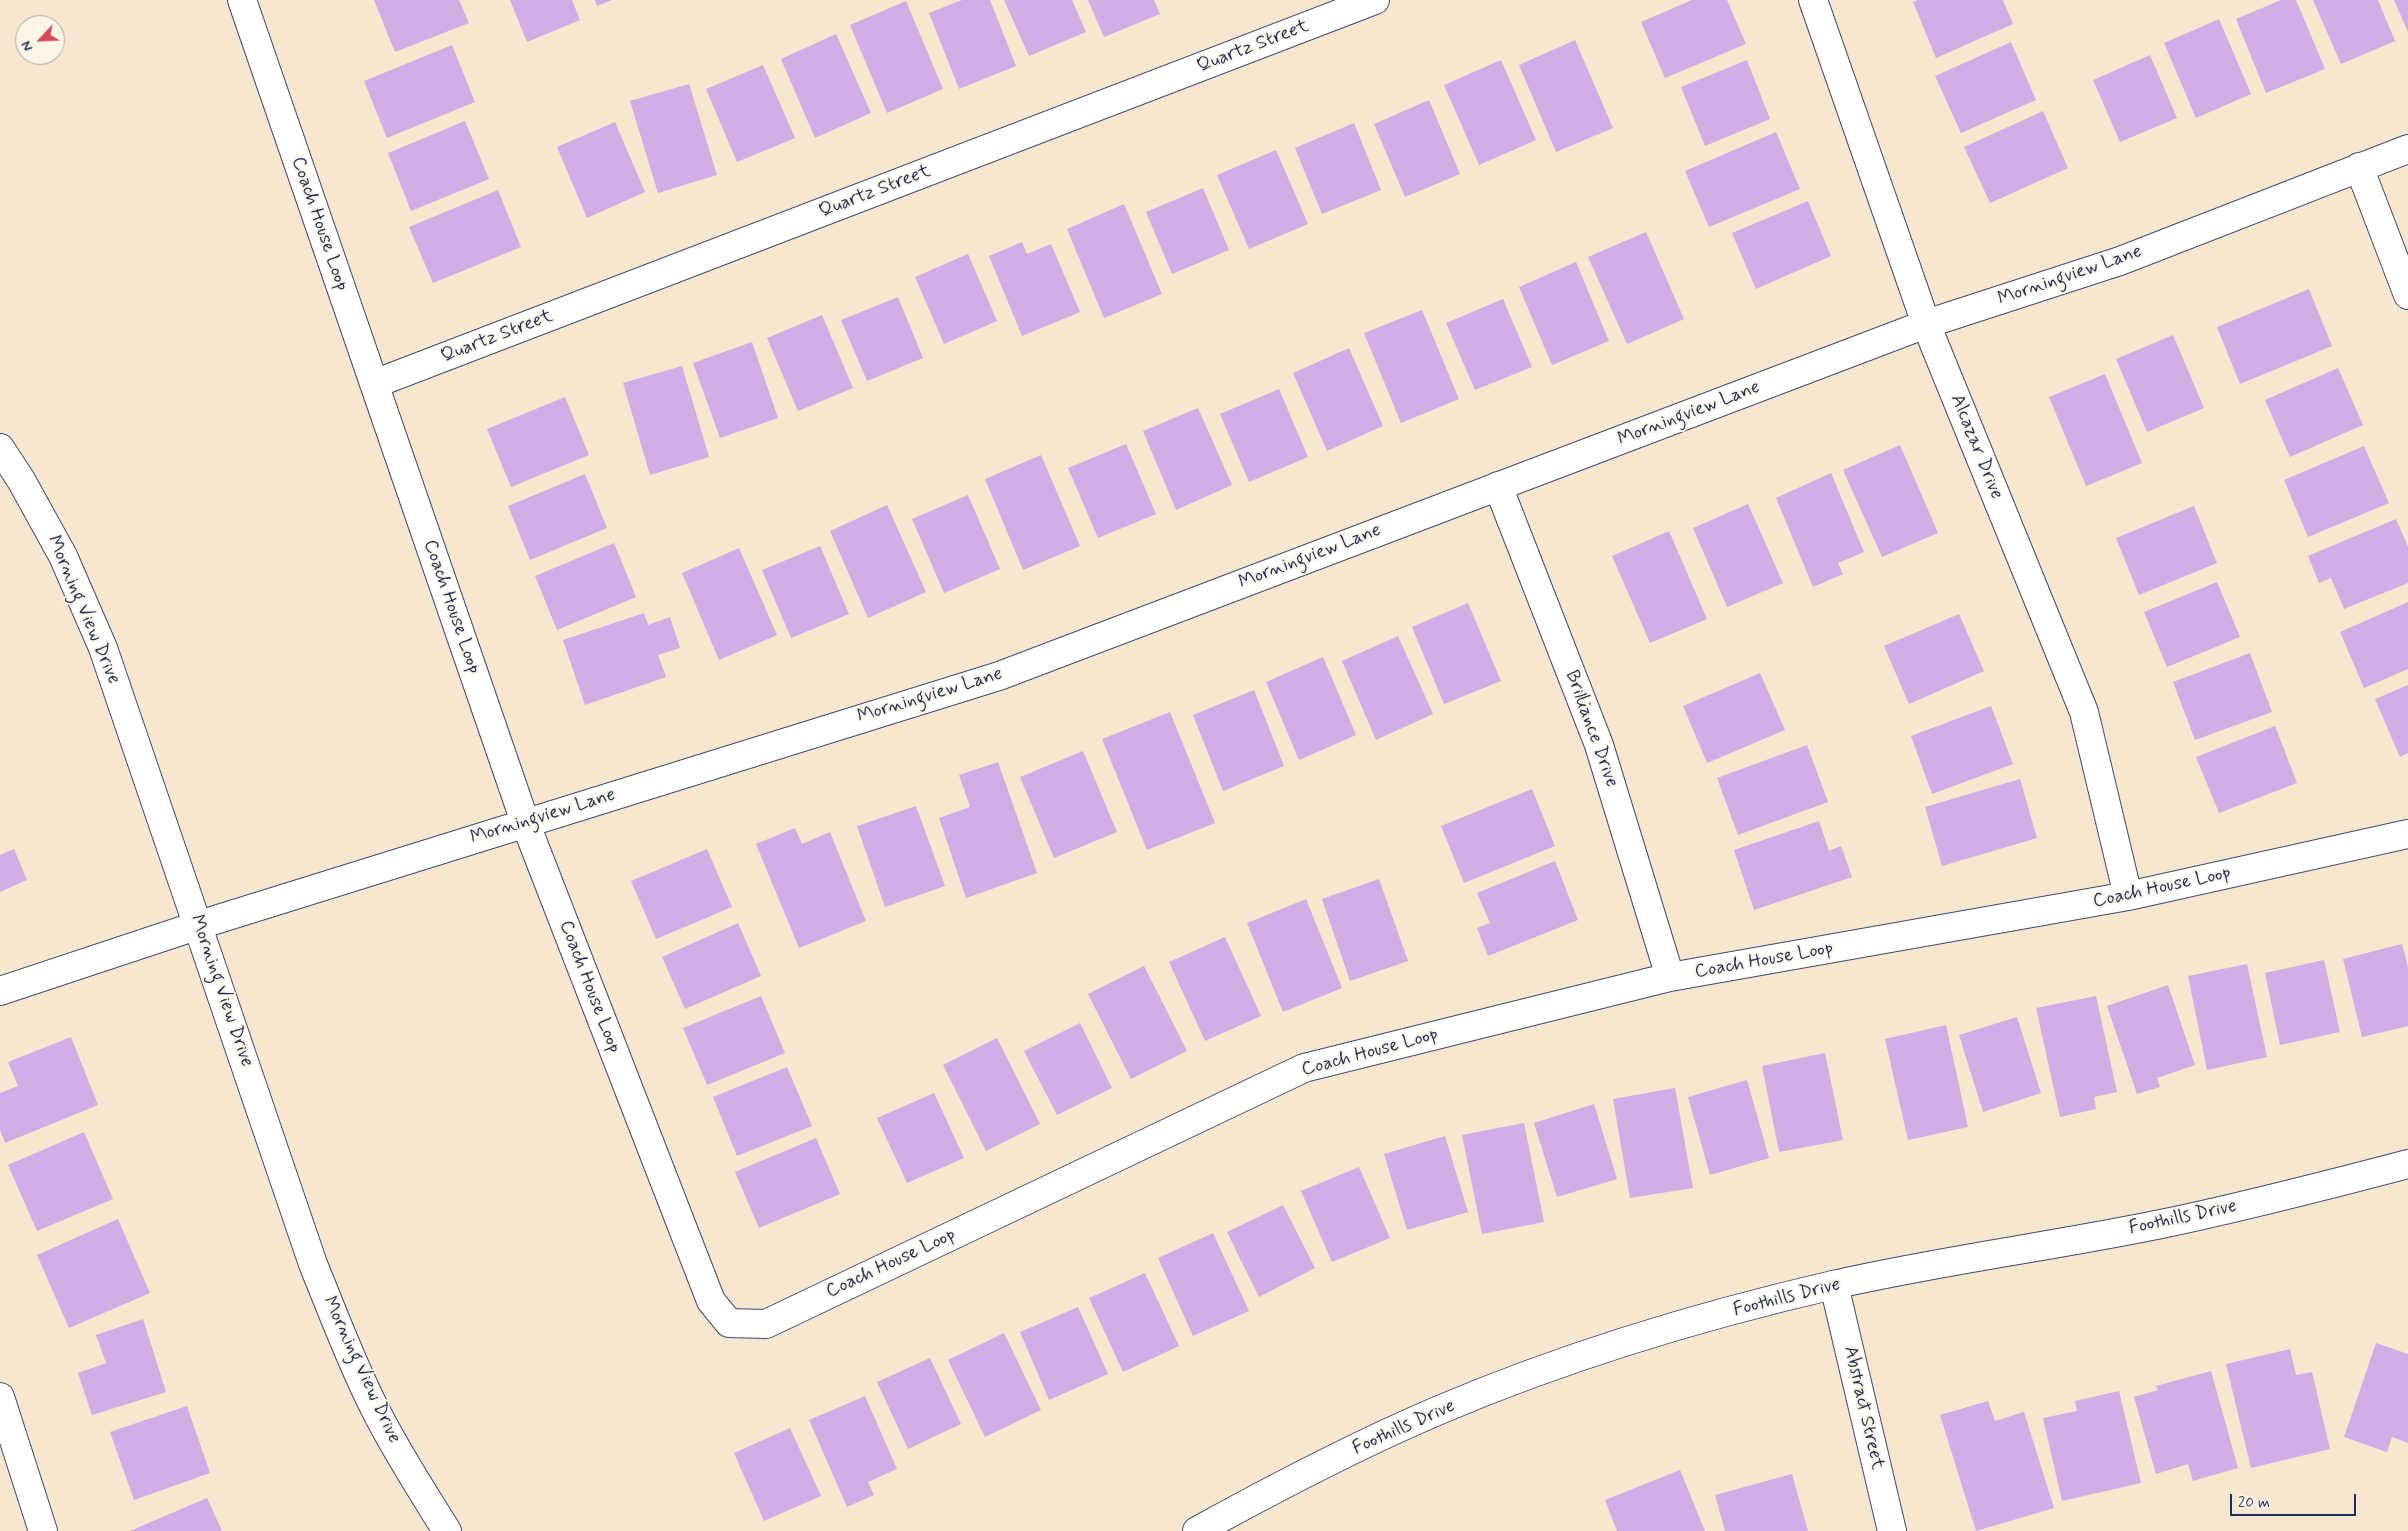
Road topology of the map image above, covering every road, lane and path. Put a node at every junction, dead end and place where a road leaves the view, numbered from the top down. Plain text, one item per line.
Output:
1 (242, 0) edge
2 (1375, 0) edge
3 (1814, 0) edge
4 (2408, 149) edge
5 (2359, 167) junction
6 (2408, 295) edge
7 (1926, 324) junction
8 (374, 384) junction
9 (0, 448) edge
10 (1498, 486) junction
11 (525, 822) junction
12 (2408, 834) edge
13 (2128, 896) junction
14 (199, 925) junction
15 (1670, 977) junction
16 (0, 991) edge
17 (2408, 1164) edge
18 (1834, 1285) junction
19 (0, 1397) edge
20 (44, 1531) edge
21 (447, 1531) edge
22 (1197, 1531) edge
23 (1892, 1531) edge

1 - 8 street, Coach House Loop
2 - 8 street, Quartz Street
3 - 7 street, Alcazar Drive
4 - 5 street, Morningview Lane
5 - 6 street
5 - 7 street, Morningview Lane
7 - 10 street, Morningview Lane
7 - 13 street, Alcazar Drive
8 - 11 street, Coach House Loop
9 - 14 street, Morning View Drive
10 - 11 street, Morningview Lane
10 - 15 street, Brilliance Drive
11 - 14 street, Morningview Lane
11 - 15 street, Coach House Loop
12 - 13 street, Coach House Loop
13 - 15 street, Coach House Loop
14 - 16 street, Morningview Lane
14 - 21 street, Morning View Drive
17 - 18 street, Foothills Drive
18 - 22 street, Foothills Drive
18 - 23 street, Abstract Street
19 - 20 street

